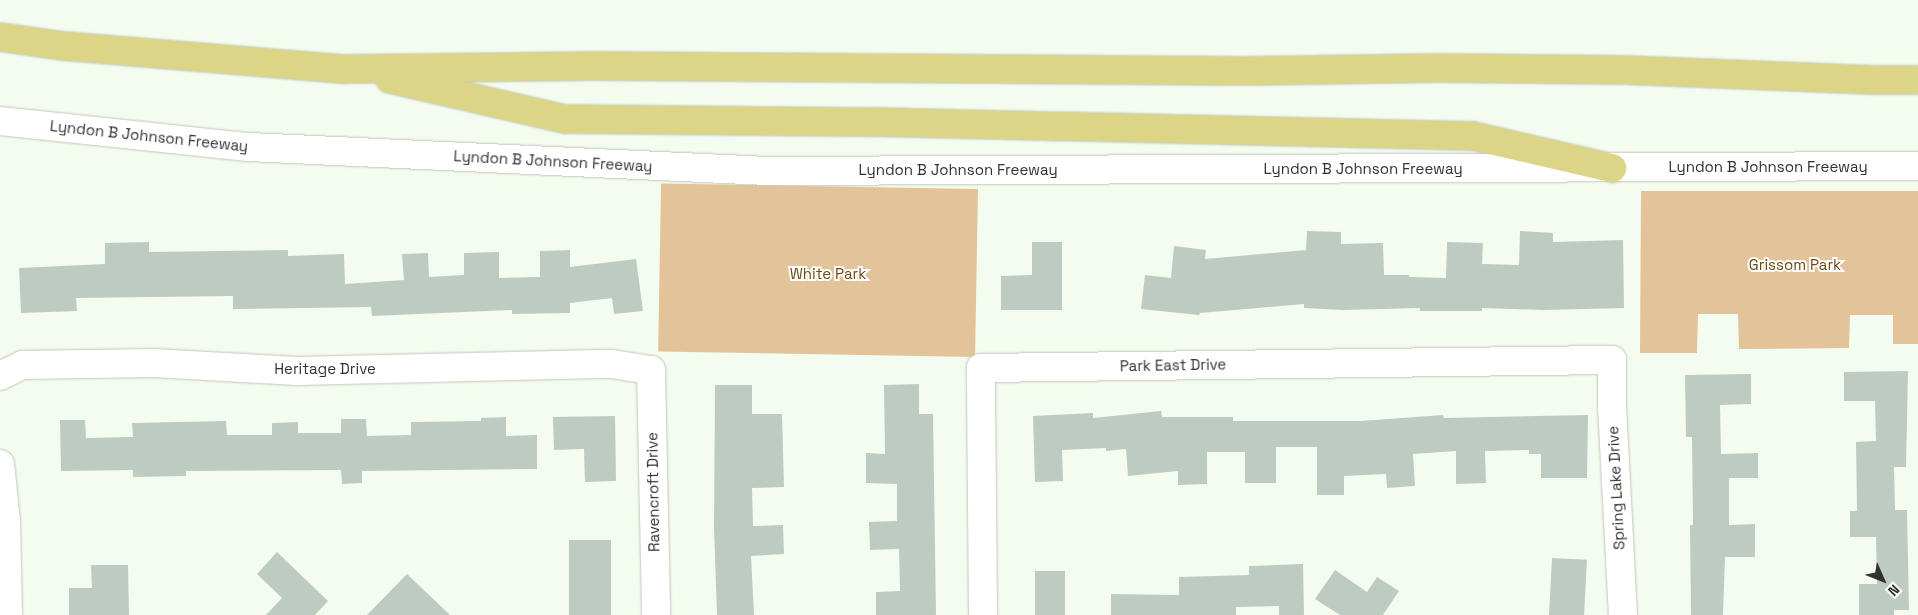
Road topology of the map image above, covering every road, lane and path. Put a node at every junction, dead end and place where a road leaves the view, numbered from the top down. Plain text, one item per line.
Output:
1 (0, 37) edge
2 (345, 69) junction
3 (1918, 80) edge
4 (0, 120) edge
5 (1918, 166) edge
6 (1612, 168) junction
7 (1612, 360) joint
8 (651, 370) joint
9 (0, 376) edge
10 (0, 464) edge
11 (8, 615) edge
12 (656, 615) edge
13 (983, 615) edge
14 (1623, 615) edge

1 - 2 highway
2 - 3 highway
2 - 6 highway
4 - 6 street, Lyndon B Johnson Freeway
5 - 6 street, Lyndon B Johnson Freeway
7 - 13 street, Park East Drive
7 - 14 street, Spring Lake Drive
8 - 9 street, Heritage Drive
8 - 12 street, Ravencroft Drive
10 - 11 street

